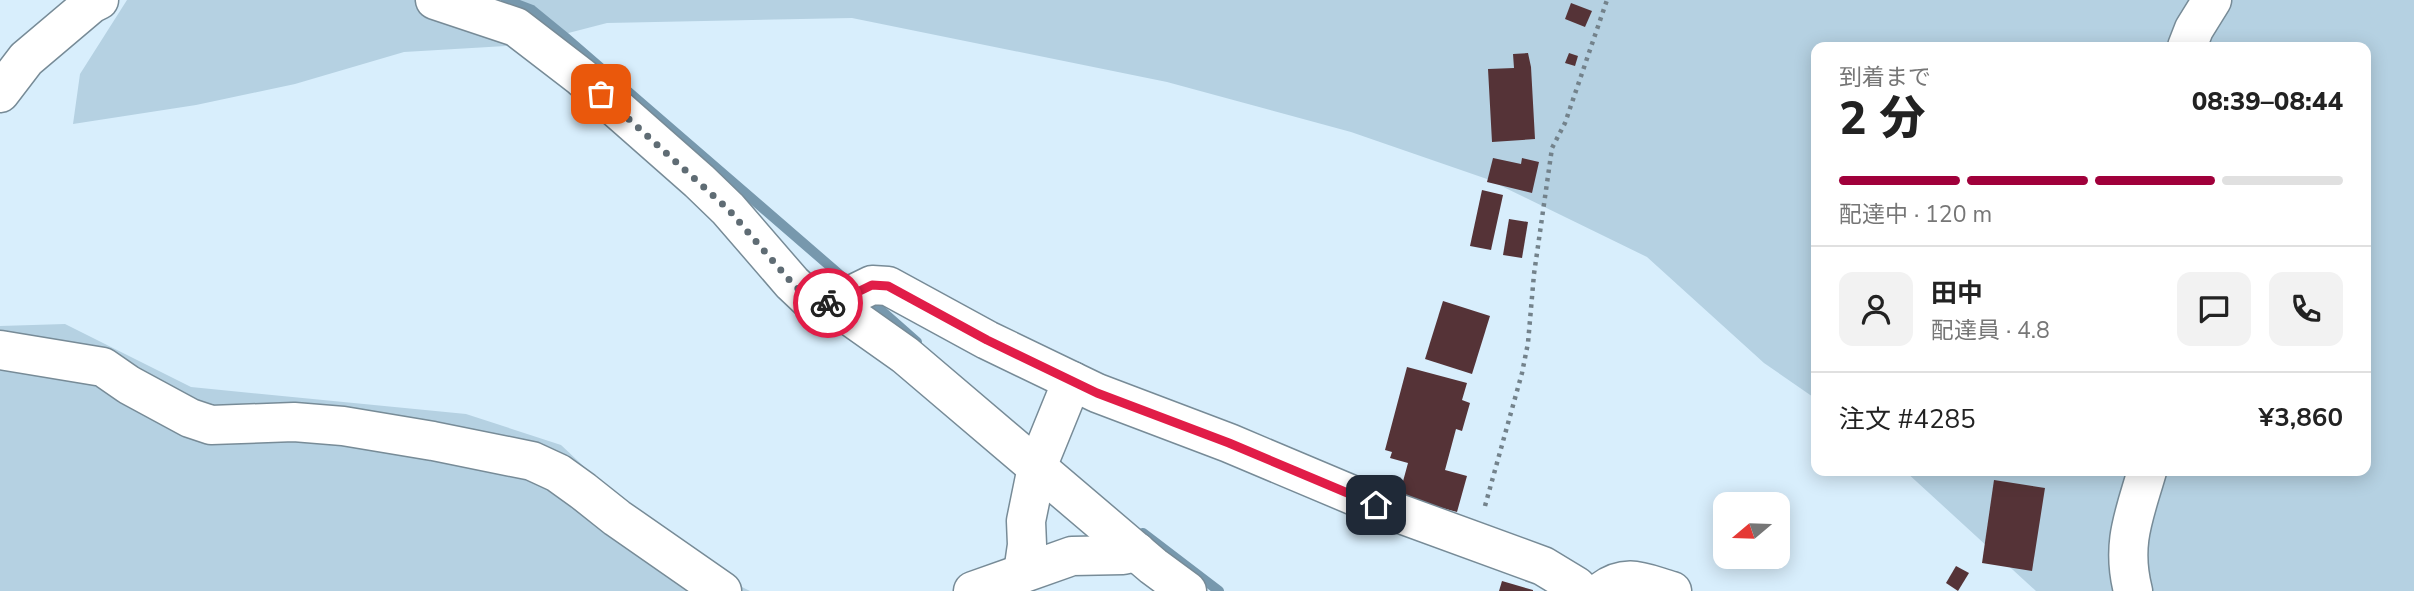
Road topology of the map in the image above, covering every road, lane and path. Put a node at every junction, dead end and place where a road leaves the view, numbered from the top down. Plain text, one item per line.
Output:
1 (99, 0) edge
2 (435, 0) edge
3 (1607, 0) edge
4 (2212, 0) edge
5 (2189, 42) edge
6 (0, 93) edge
7 (833, 304) junction
8 (0, 350) edge
9 (1072, 381) junction
10 (1037, 467) junction
11 (2146, 476) edge
12 (1480, 542) junction
13 (1137, 552) junction
14 (1023, 573) junction
15 (722, 591) edge
16 (973, 591) edge
17 (1187, 591) edge
18 (1581, 591) edge
19 (1602, 591) edge
20 (1672, 591) edge
21 (2133, 591) edge

1 - 6 street
2 - 7 street
3 - 12 path
4 - 5 street
7 - 9 street
7 - 10 street
8 - 15 street
9 - 10 street
9 - 12 street
10 - 13 street
10 - 14 street
11 - 21 street
12 - 18 street
13 - 14 street
13 - 17 street
14 - 16 street
19 - 20 street

